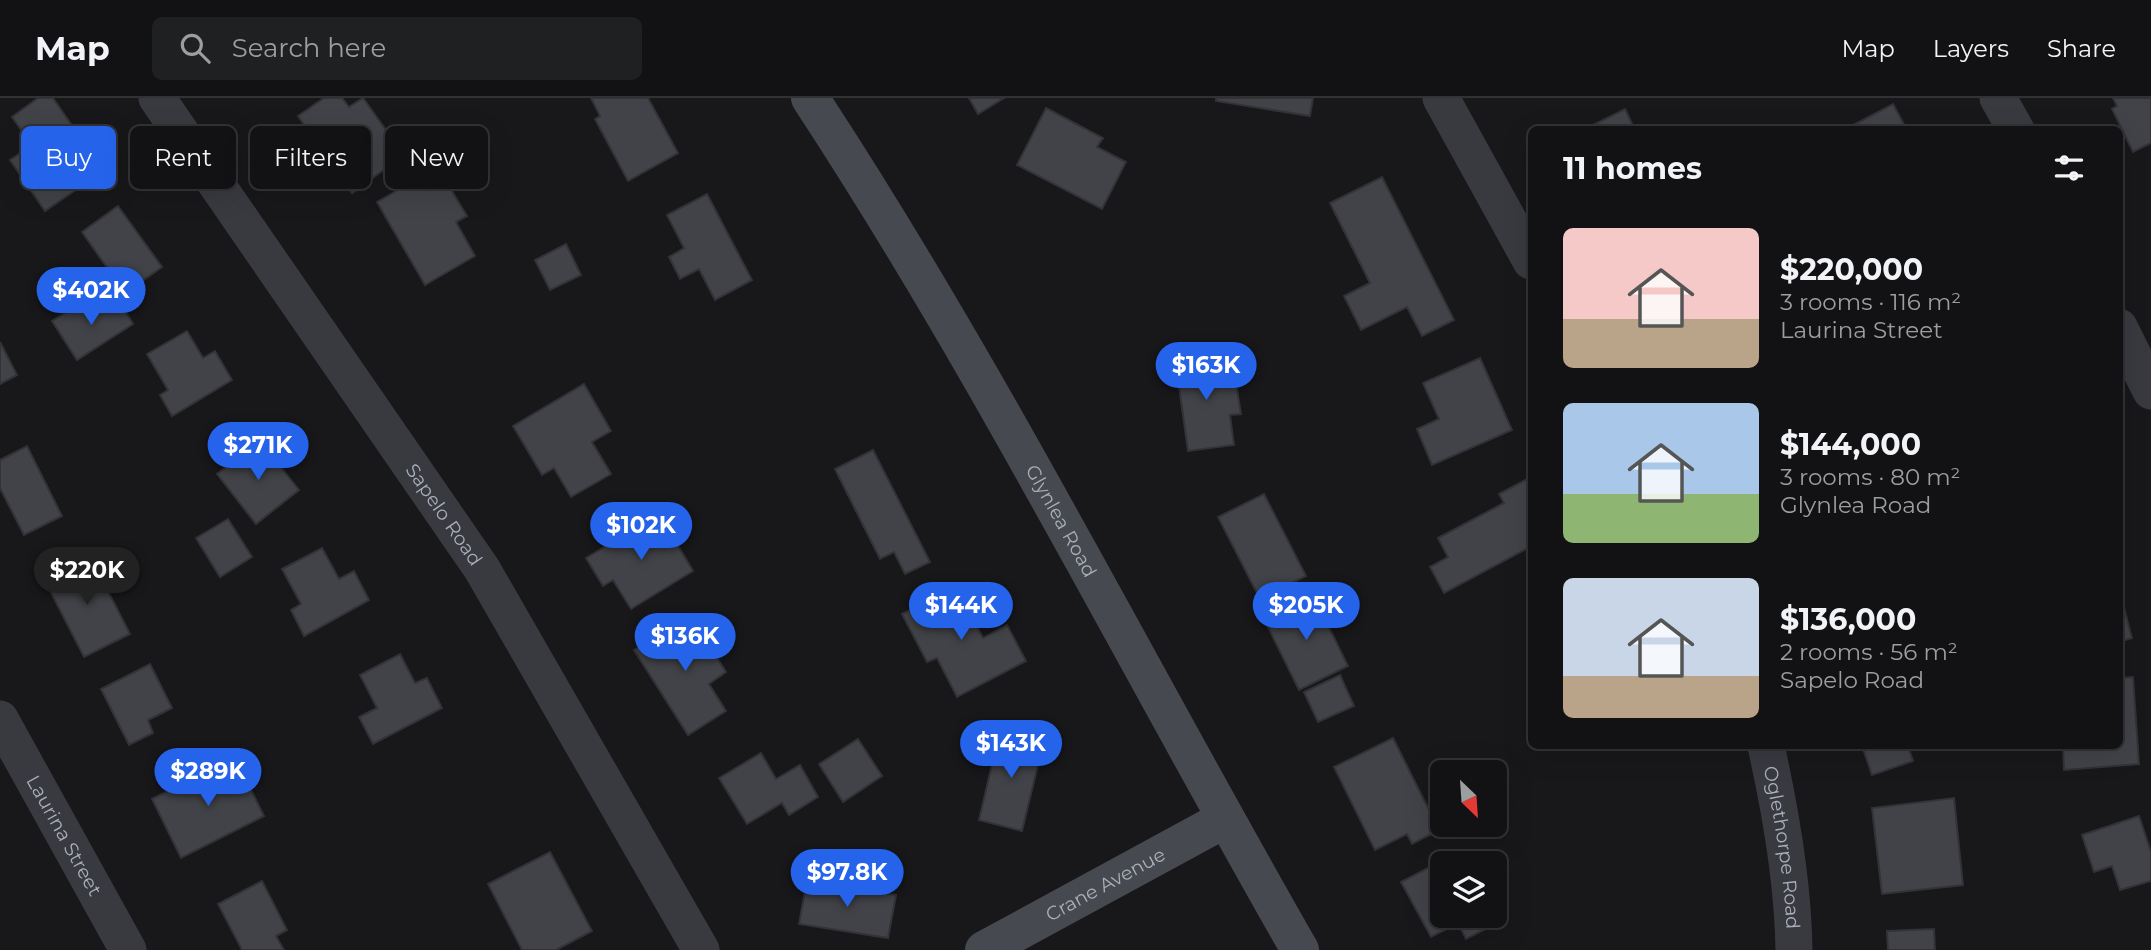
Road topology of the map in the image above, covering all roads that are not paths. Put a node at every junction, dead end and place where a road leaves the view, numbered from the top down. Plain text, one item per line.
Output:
1 (157, 98) edge
2 (810, 98) edge
3 (1441, 98) edge
4 (1998, 98) edge
5 (2014, 126) edge
6 (1528, 256) edge
7 (2123, 335) edge
8 (2151, 391) edge
9 (0, 719) edge
10 (1767, 749) edge
11 (1226, 819) junction
12 (128, 950) edge
13 (701, 950) edge
14 (984, 950) edge
15 (1300, 950) edge
16 (1794, 950) edge

1 - 13 street, Sapelo Road
2 - 11 street, Glynlea Road
3 - 6 street
4 - 5 street
7 - 8 street
9 - 12 street, Laurina Street
10 - 16 street, Oglethorpe Road
11 - 14 street, Crane Avenue
11 - 15 street, Glynlea Road

